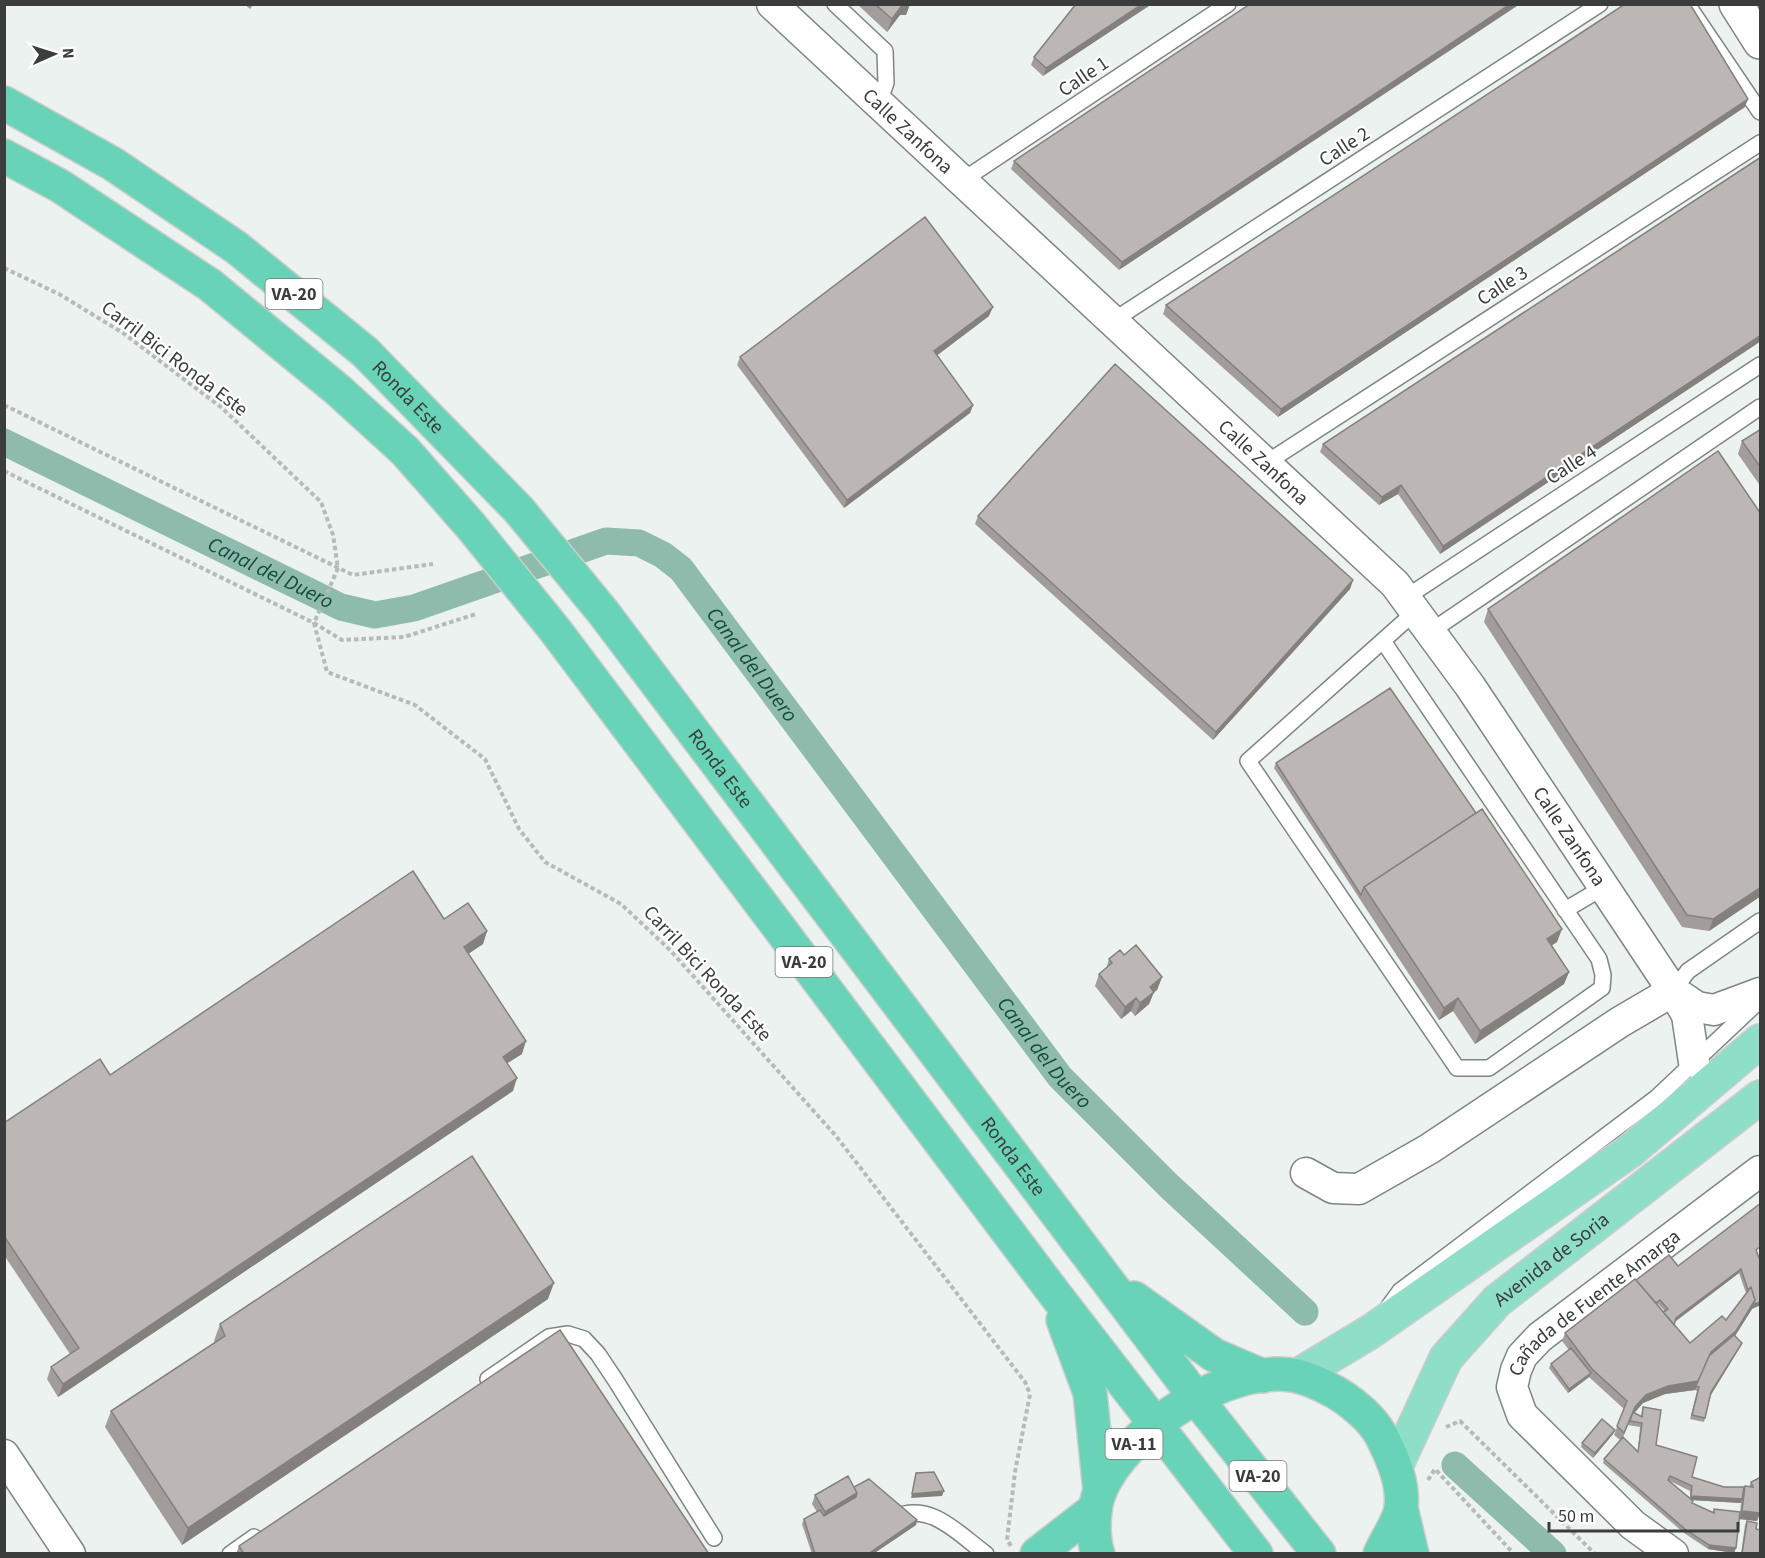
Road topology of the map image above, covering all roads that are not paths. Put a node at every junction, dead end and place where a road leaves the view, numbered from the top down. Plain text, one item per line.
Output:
1 (772, 4) edge
2 (835, 4) edge
3 (1228, 4) edge
4 (1600, 4) edge
5 (1687, 4) edge
6 (1736, 4) edge
7 (1761, 42) edge
8 (879, 102) junction
9 (4, 103) edge
10 (1761, 112) edge
11 (1761, 143) edge
12 (4, 156) edge
13 (960, 182) junction
14 (1111, 322) junction
15 (1761, 365) edge
16 (1761, 407) edge
17 (1266, 463) junction
18 (1417, 614) junction
19 (1383, 641) junction
20 (1604, 887) junction
21 (1565, 910) junction
22 (1761, 921) edge
23 (1673, 991) junction
24 (1761, 993) edge
25 (1761, 999) edge
26 (1761, 1041) edge
27 (1694, 1062) junction
28 (1761, 1097) edge
29 (1761, 1171) edge
30 (1306, 1173) dead end
31 (1104, 1276) junction
32 (1054, 1293) junction
33 (1370, 1332) junction
34 (1263, 1376) junction
35 (1297, 1376) junction
36 (472, 1390) edge
37 (1196, 1398) junction
38 (1156, 1423) junction
39 (4, 1455) edge
40 (1396, 1466) junction
41 (1097, 1500) junction
42 (1401, 1508) junction
43 (895, 1517) edge
44 (269, 1527) edge
45 (714, 1538) dead end
46 (70, 1554) edge
47 (230, 1554) edge
48 (986, 1554) edge
49 (1037, 1554) edge
50 (1098, 1554) edge
51 (1256, 1554) edge
52 (1319, 1554) edge
53 (1380, 1554) edge
54 (1412, 1554) edge
55 (1673, 1554) edge

1 - 8 street, Calle Zanfona
2 - 8 lane
3 - 13 lane, Calle 1
4 - 14 lane, Calle 2
5 - 10 lane
6 - 7 street
8 - 13 street, Calle Zanfona
9 - 31 highway, Ronda Este / VA-20
11 - 17 lane, Calle 3
12 - 32 highway, VA-20
13 - 14 street, Calle Zanfona
14 - 17 street, Calle Zanfona
15 - 18 lane, Calle 4
16 - 18 lane
17 - 18 street, Calle Zanfona
18 - 19 lane
18 - 20 street, Calle Zanfona
19 - 21 lane
19 - 21 lane
20 - 21 lane
20 - 23 street, Calle Zanfona
22 - 23 lane
23 - 24 street, Calle Zanfona
23 - 27 street, Calle Zanfona
23 - 30 street
25 - 27 lane
26 - 33 main road
27 - 33 lane
28 - 40 main road, Avenida de Soria
29 - 55 street, Cañada de Fuente Amarga
31 - 34 highway
31 - 37 highway, Ronda Este / VA-20
32 - 38 highway, VA-20
32 - 41 highway
33 - 35 main road
34 - 35 highway, VA-11
34 - 37 highway, VA-11
35 - 40 highway, VA-11
36 - 45 lane
37 - 38 highway, VA-11
37 - 52 highway, Ronda Este / VA-20
38 - 41 highway, VA-11
38 - 51 highway, VA-20
39 - 46 street
40 - 42 highway, VA-11
41 - 49 highway, VA-11
41 - 50 highway
42 - 53 highway
42 - 54 highway
43 - 48 lane
44 - 47 lane

